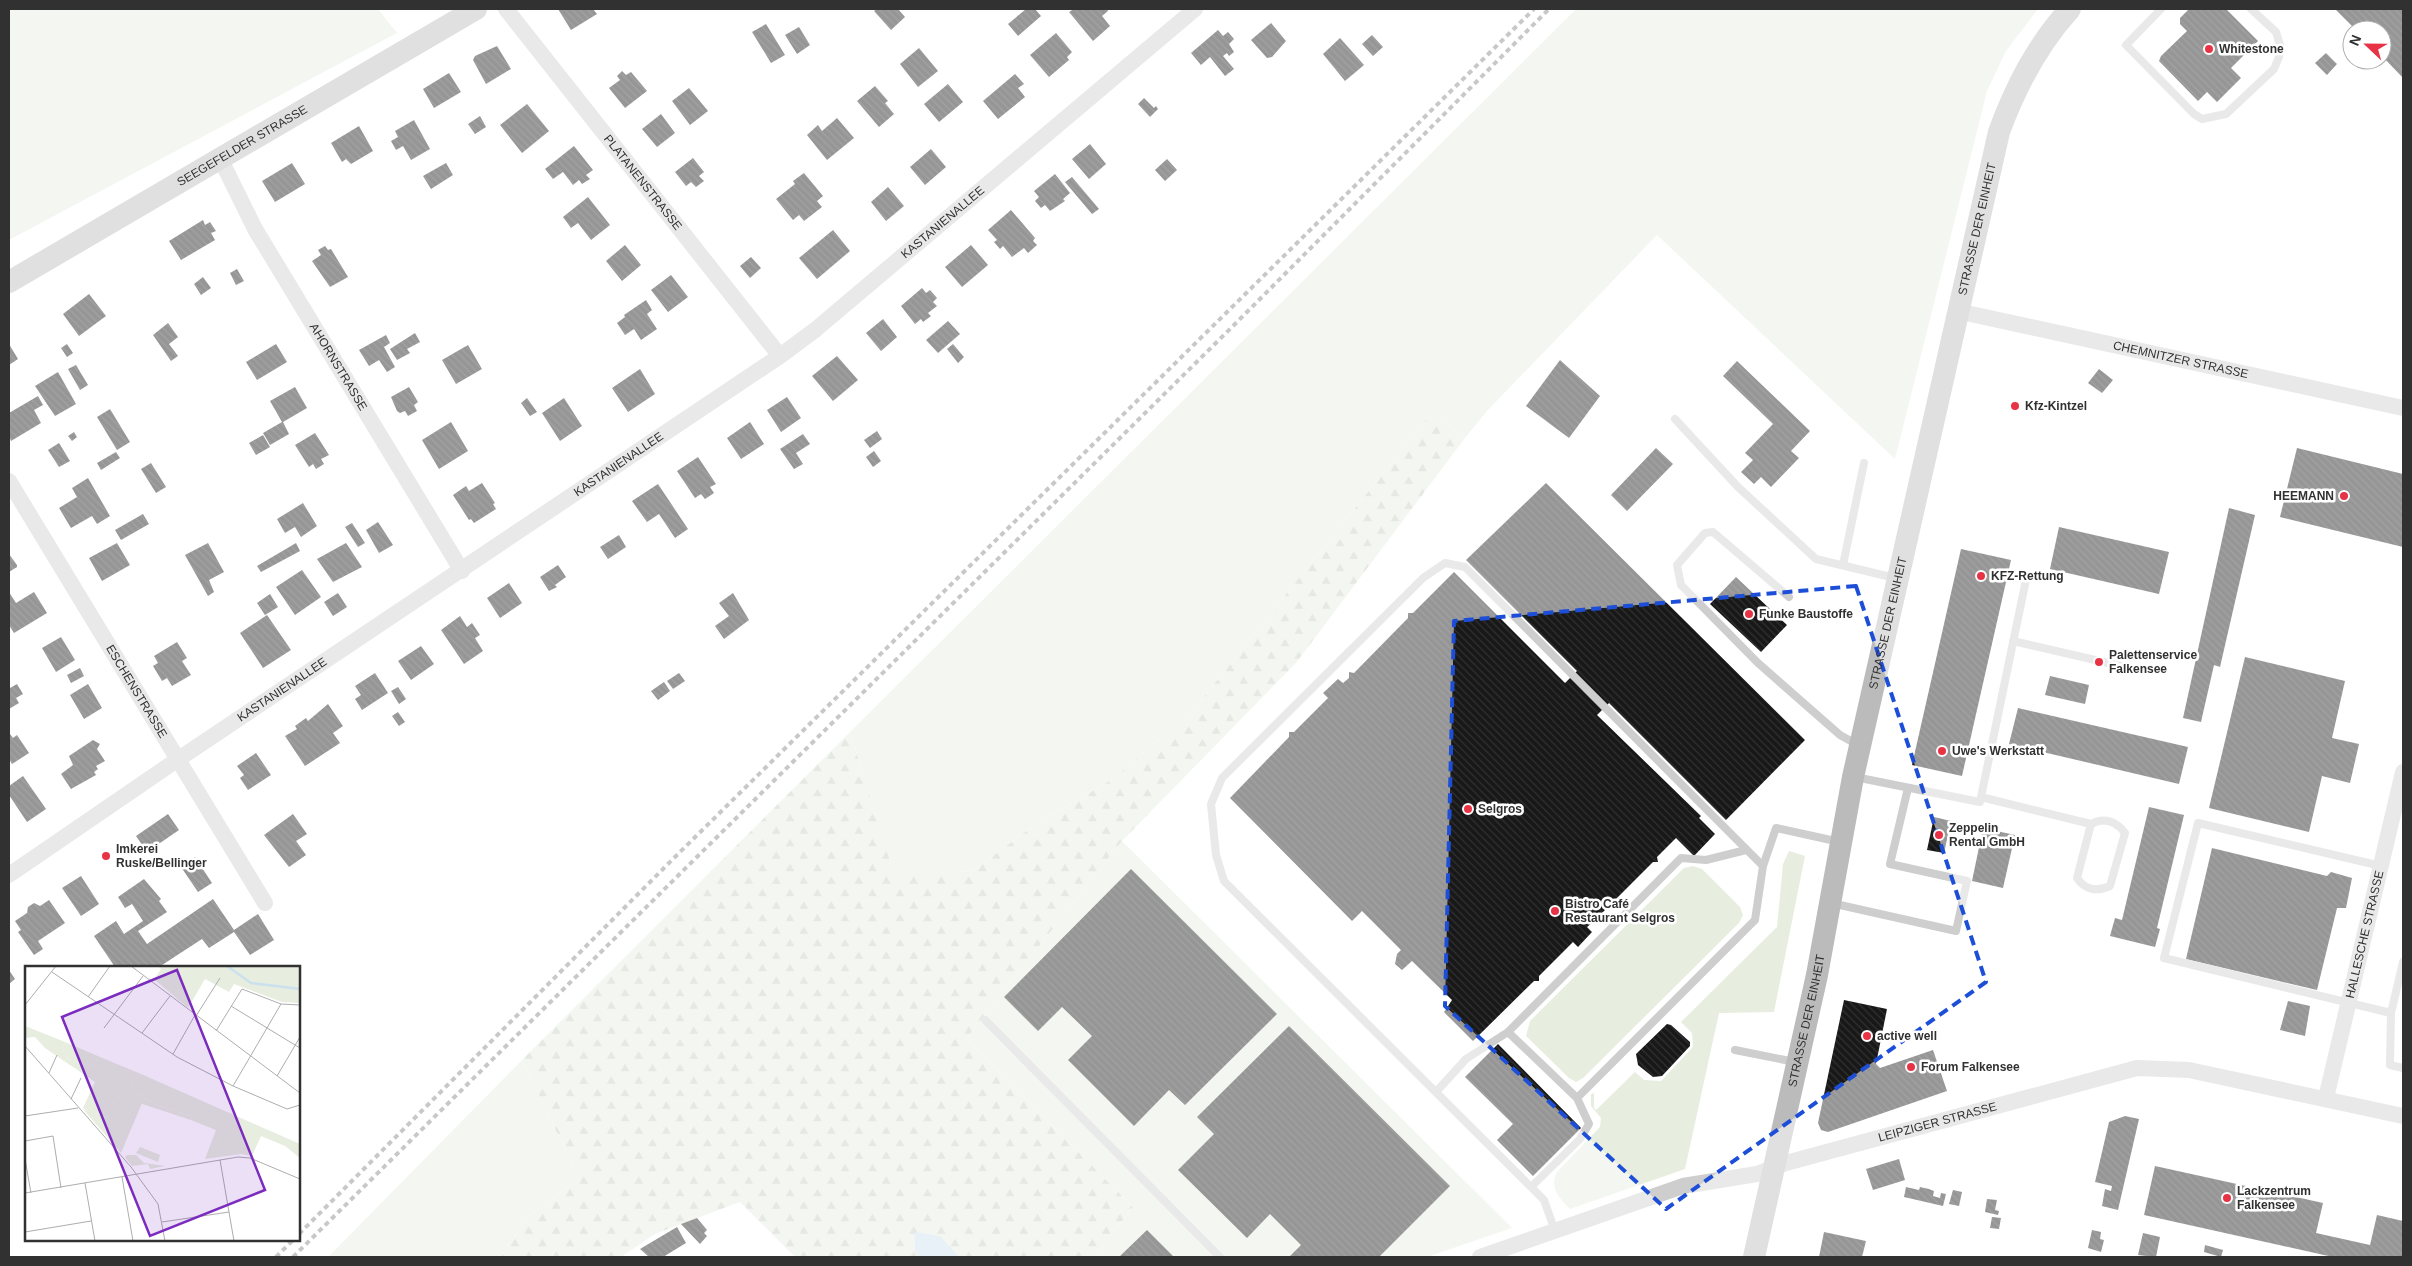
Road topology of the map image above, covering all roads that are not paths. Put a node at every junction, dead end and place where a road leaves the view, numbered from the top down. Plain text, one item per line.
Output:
1 (476, 9) edge
2 (506, 9) edge
3 (1195, 9) edge
4 (2070, 9) edge
5 (2161, 9) edge
6 (2251, 9) edge
7 (221, 160) junction
8 (9, 282) edge
9 (1957, 311) junction
10 (780, 356) junction
11 (2403, 408) edge
12 (1675, 419) dead end
13 (1864, 463) dead end
14 (9, 481) edge
15 (1843, 565) junction
16 (462, 571) junction
17 (2027, 575) dead end
18 (1897, 578) junction
19 (1789, 597) dead end
20 (2013, 641) junction
21 (2121, 666) dead end
22 (1860, 746) junction
23 (177, 760) junction
24 (2403, 772) edge
25 (1853, 777) junction
26 (1908, 788) junction
27 (1981, 797) junction
28 (2091, 824) junction
29 (1840, 842) junction
30 (1746, 850) junction
31 (1763, 866) junction
32 (2381, 866) junction
33 (9, 875) edge
34 (266, 903) dead end
35 (1829, 903) junction
36 (2403, 962) edge
37 (2348, 1003) junction
38 (2391, 1013) junction
39 (986, 1020) dead end
40 (1508, 1032) junction
41 (1735, 1050) dead end
42 (1797, 1062) junction
43 (2403, 1068) edge
44 (1436, 1092) junction
45 (1577, 1098) junction
46 (2326, 1098) junction
47 (2403, 1116) edge
48 (1774, 1168) junction
49 (1531, 1187) junction
50 (1555, 1231) junction
51 (1220, 1257) edge
52 (1480, 1257) edge
53 (1754, 1257) edge

1 - 7 street, SEEGEFELDER STRASSE
2 - 10 street, PLATANENSTRASSE
3 - 10 street, KASTANIENALLEE
4 - 9 street, STRASSE DER EINHEIT
5 - 6 lane
7 - 8 street, SEEGEFELDER STRASSE
7 - 16 street, AHORNSTRASSE
9 - 11 street, CHEMNITZER STRASSE
9 - 18 street, STRASSE DER EINHEIT
10 - 16 street, KASTANIENALLEE
12 - 15 lane
13 - 15 lane
14 - 23 street, ESCHENSTRASSE
15 - 18 lane
16 - 23 street, KASTANIENALLEE
17 - 20 lane
18 - 22 street, STRASSE DER EINHEIT
19 - 22 lane
20 - 21 lane
20 - 27 lane
22 - 25 street, STRASSE DER EINHEIT
23 - 33 street, KASTANIENALLEE
23 - 34 street, ESCHENSTRASSE
24 - 32 street, HALLESCHE STRASSE
25 - 26 lane
25 - 29 street, STRASSE DER EINHEIT
26 - 27 lane
26 - 35 lane
27 - 28 lane
28 - 28 lane
29 - 31 lane
29 - 35 street, STRASSE DER EINHEIT
30 - 31 lane
30 - 40 lane
30 - 44 lane
31 - 45 lane
32 - 37 street, HALLESCHE STRASSE
32 - 37 lane
35 - 42 street, STRASSE DER EINHEIT
36 - 38 lane
37 - 38 lane
37 - 46 street, HALLESCHE STRASSE
38 - 43 lane
39 - 51 lane
40 - 44 lane
40 - 45 lane
41 - 42 lane
42 - 48 street, STRASSE DER EINHEIT
44 - 49 lane
45 - 49 lane
46 - 47 street, LEIPZIGER STRASSE
46 - 48 street, LEIPZIGER STRASSE
48 - 50 street, LEIPZIGER STRASSE
48 - 53 street, STRASSE DER EINHEIT
49 - 50 lane
50 - 52 street, LEIPZIGER STRASSE

